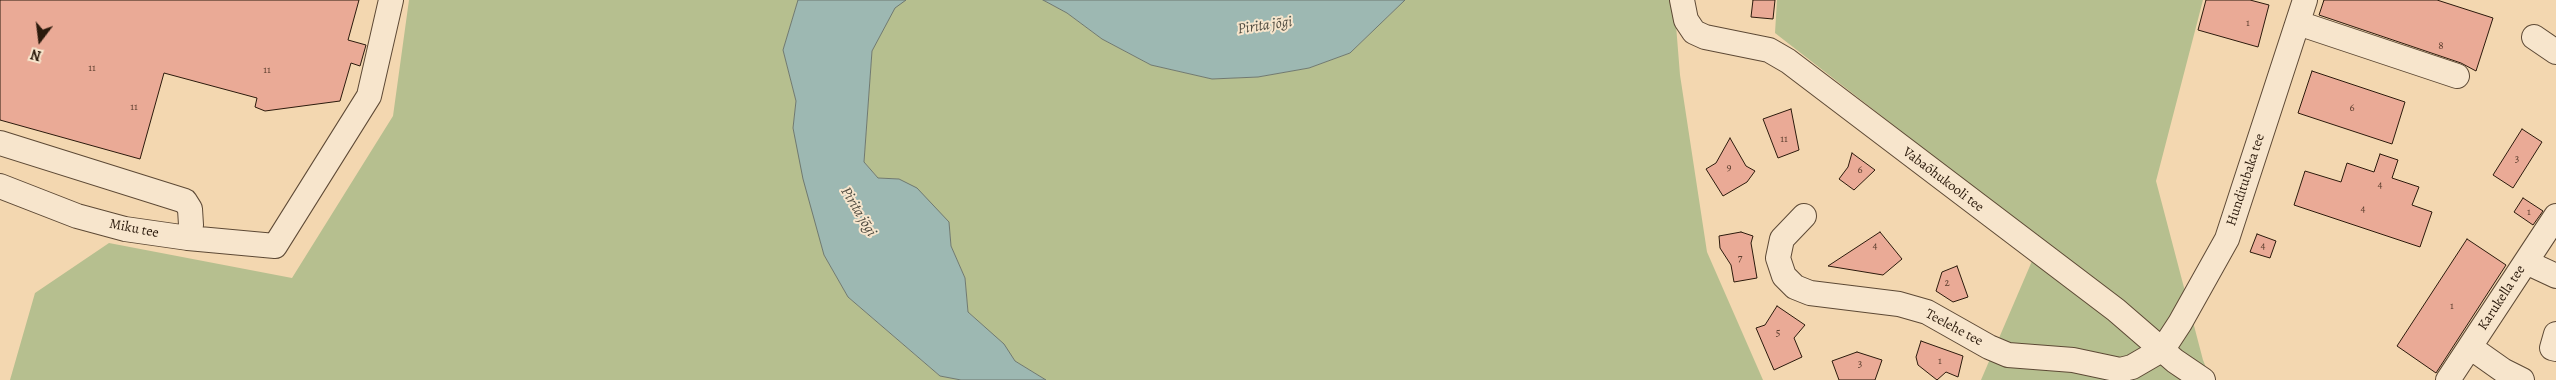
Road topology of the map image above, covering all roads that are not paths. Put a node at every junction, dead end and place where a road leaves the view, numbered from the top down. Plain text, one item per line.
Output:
1 (391, 0) edge
2 (1682, 0) edge
3 (2305, 0) edge
4 (2298, 24) junction
5 (2534, 37) dead end
6 (2556, 52) edge
7 (2457, 76) dead end
8 (0, 143) edge
9 (0, 186) edge
10 (1804, 216) dead end
11 (2556, 216) edge
12 (188, 238) junction
13 (2526, 262) junction
14 (2556, 276) edge
15 (2556, 334) edge
16 (2470, 347) junction
17 (2163, 349) junction
18 (2556, 349) edge
19 (2203, 380) edge
20 (2448, 380) edge
21 (2522, 380) edge

1 - 12 street, Miku tee
2 - 17 street, Vabaõhukooli tee
3 - 4 street, Hunditubaka tee
4 - 7 street
4 - 17 street, Hunditubaka tee
5 - 6 street
8 - 12 street
9 - 12 street, Miku tee
10 - 17 street, Teelehe tee
11 - 13 street, Karukella tee
13 - 14 street
13 - 16 street, Karukella tee
15 - 18 street
16 - 20 street, Karukella tee
16 - 21 street
17 - 19 street, Vabaõhukooli tee

